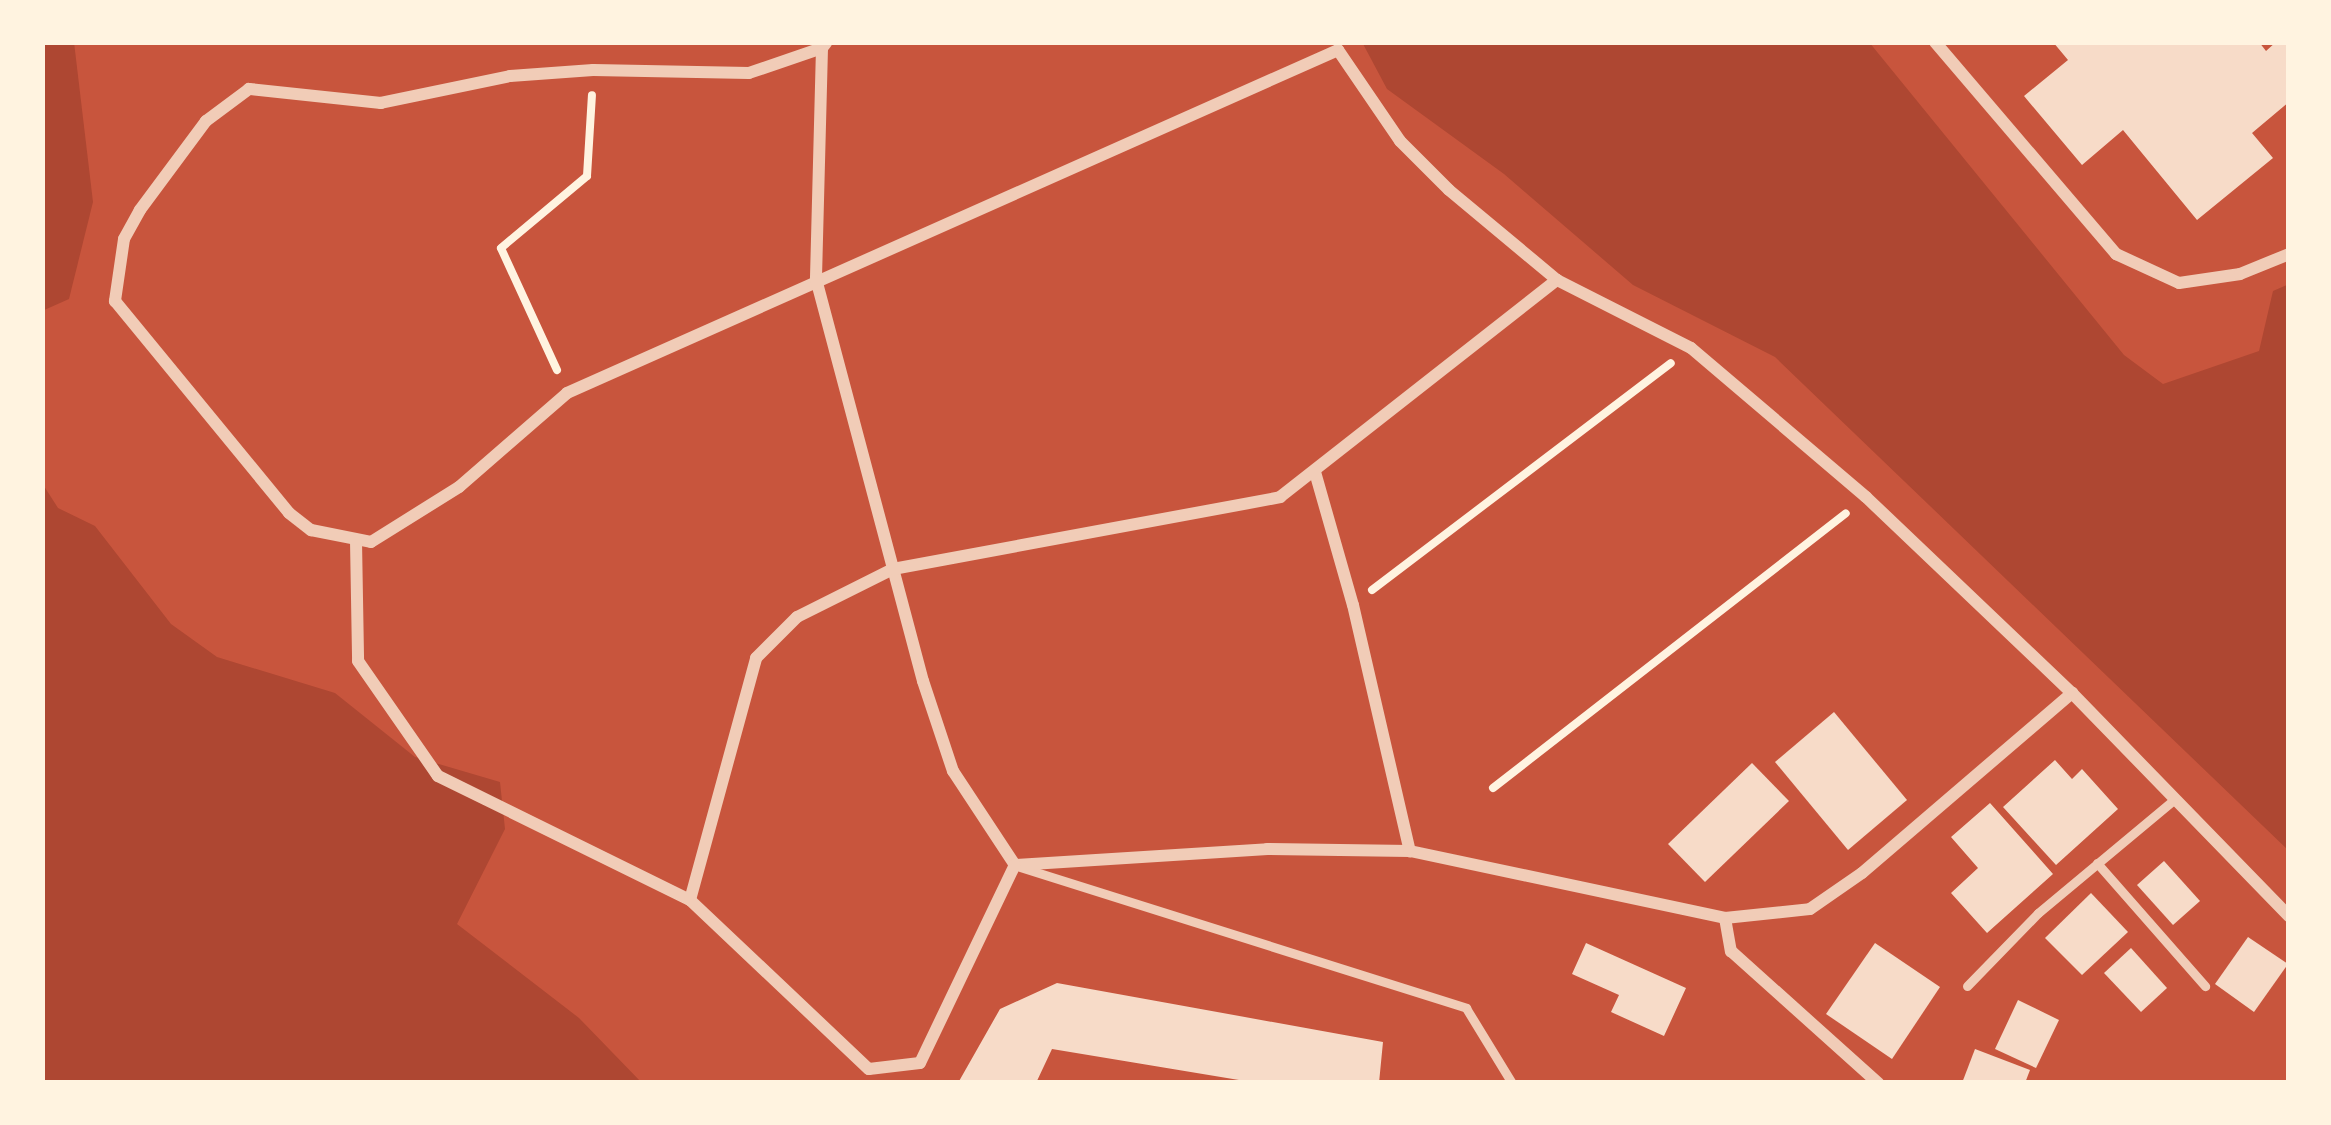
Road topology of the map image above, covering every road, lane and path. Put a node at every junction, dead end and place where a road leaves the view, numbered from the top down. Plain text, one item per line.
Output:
1 (1935, 42) edge
2 (823, 44) edge
3 (1336, 46) edge
4 (593, 70) junction
5 (2289, 254) edge
6 (816, 279) junction
7 (1557, 280) junction
8 (1691, 348) junction
9 (567, 393) junction
10 (1315, 472) junction
11 (1866, 497) junction
12 (356, 541) junction
13 (893, 569) junction
14 (1353, 605) junction
15 (2072, 693) junction
16 (1493, 788) dead end
17 (2175, 799) junction
18 (1410, 851) junction
19 (2097, 863) junction
20 (1015, 865) junction
21 (690, 901) junction
22 (2289, 916) edge
23 (1725, 918) junction
24 (1967, 986) dead end
25 (2205, 986) dead end
26 (1512, 1083) edge
27 (1877, 1083) edge

1 - 5 street
2 - 4 street
2 - 6 street
3 - 6 street
3 - 7 street
4 - 9 path
4 - 12 street
6 - 9 street
6 - 13 street
7 - 8 street
7 - 10 street
8 - 11 street
8 - 14 path
9 - 12 street
10 - 13 street
10 - 14 street
11 - 15 street
11 - 16 path
12 - 21 street
13 - 20 street
13 - 21 street
14 - 18 street
15 - 17 street
15 - 23 street
17 - 19 lane
17 - 22 street
18 - 20 street
18 - 23 street
19 - 24 lane
19 - 25 lane
20 - 21 street
20 - 26 lane
23 - 27 street

